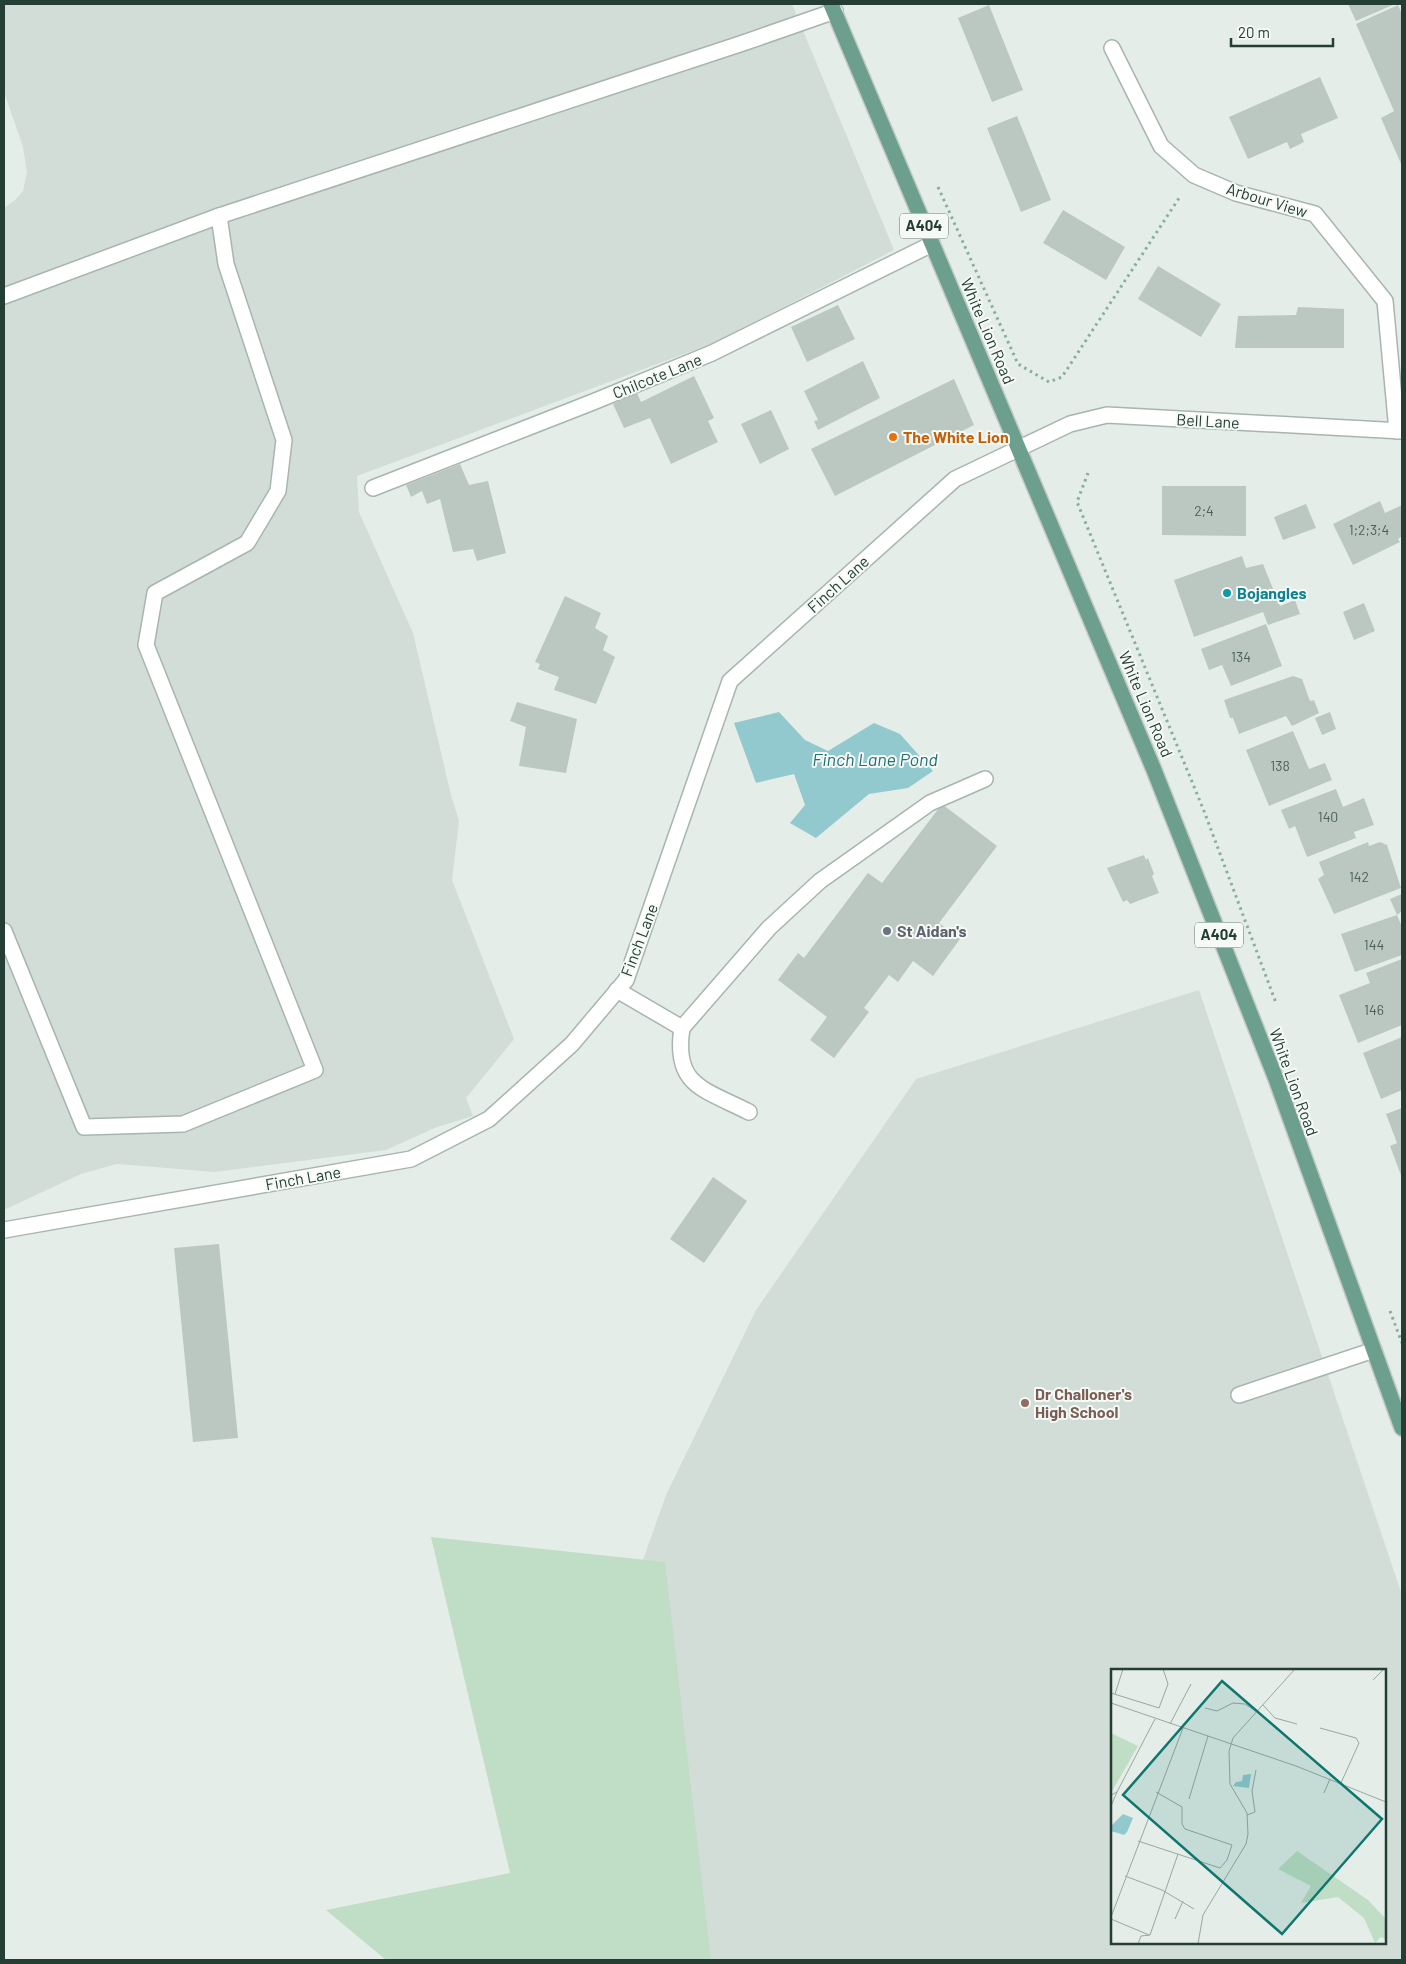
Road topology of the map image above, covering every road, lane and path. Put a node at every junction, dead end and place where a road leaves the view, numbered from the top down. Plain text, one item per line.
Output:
1 (833, 8) edge
2 (1112, 48) dead end
3 (1194, 176) junction
4 (936, 182) dead end
5 (218, 216) junction
6 (932, 244) junction
7 (4, 296) edge
8 (1400, 431) edge
9 (1020, 447) junction
10 (1088, 473) dead end
11 (373, 488) dead end
12 (1077, 502) dead end
13 (986, 779) dead end
14 (4, 931) edge
15 (617, 990) junction
16 (682, 1028) junction
17 (749, 1112) dead end
18 (4, 1230) edge
19 (1374, 1350) junction
20 (1239, 1395) dead end
21 (1402, 1428) edge

1 - 5 street
1 - 6 main road, White Lion Road / A404
2 - 3 street, Arbour View
3 - 4 path
3 - 8 street, Arbour View
5 - 7 street
5 - 14 street
6 - 9 main road, White Lion Road / A404
6 - 11 street, Chilcote Lane
8 - 9 street, Bell Lane
9 - 15 street, Finch Lane
9 - 19 main road, White Lion Road / A404
10 - 12 path
13 - 16 street
15 - 16 street
15 - 18 street, Finch Lane
16 - 17 street
19 - 20 street
19 - 21 main road, White Lion Road / A404

